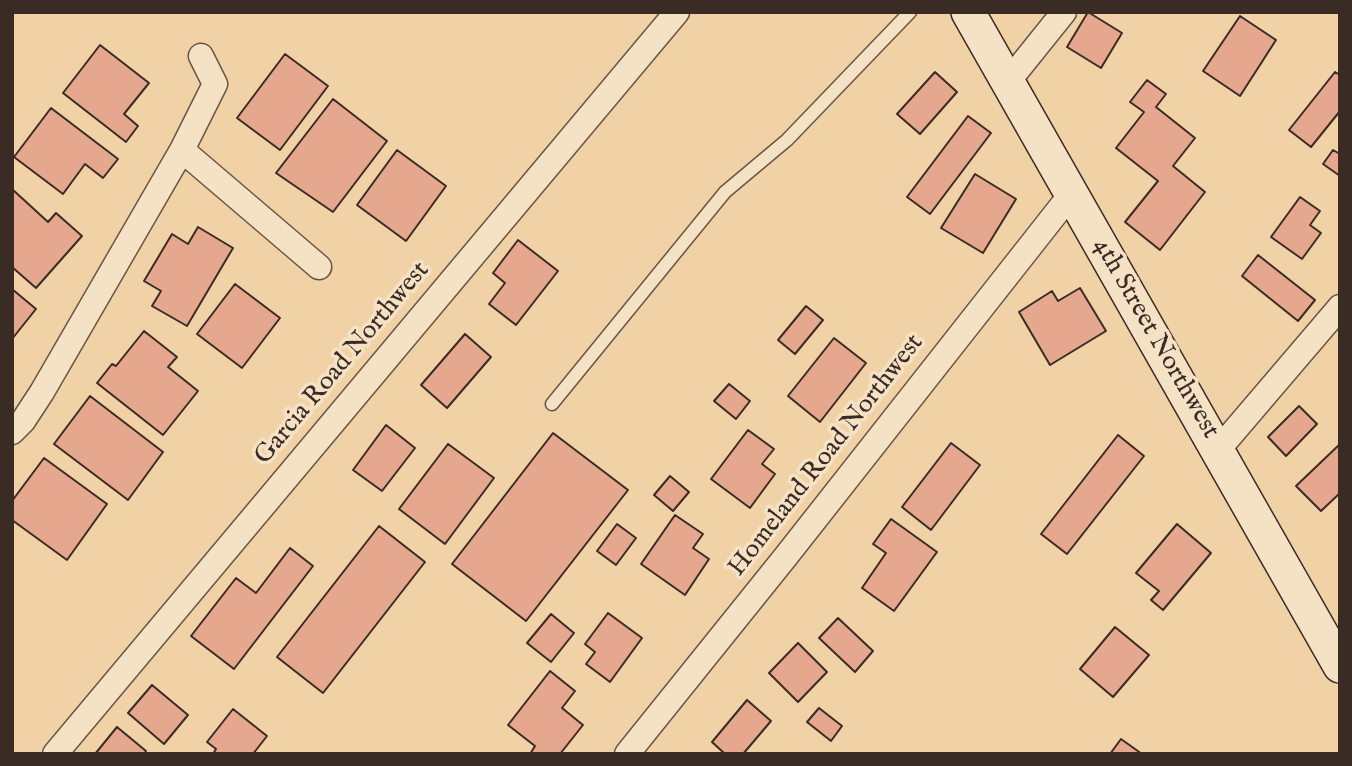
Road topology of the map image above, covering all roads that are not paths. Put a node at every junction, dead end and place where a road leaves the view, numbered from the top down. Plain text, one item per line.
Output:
1 (677, 12) edge
2 (910, 12) edge
3 (968, 12) edge
4 (1064, 12) edge
5 (201, 56) dead end
6 (1007, 83) junction
7 (182, 150) junction
8 (1072, 193) junction
9 (319, 267) dead end
10 (1340, 307) edge
11 (552, 404) dead end
12 (12, 432) edge
13 (1218, 450) junction
14 (1340, 666) edge
15 (55, 754) edge
16 (627, 754) edge

1 - 15 street, Garcia Road Northwest
2 - 11 lane
3 - 6 main road, 4th Street Northwest
4 - 6 street
5 - 7 street
6 - 8 main road, 4th Street Northwest
7 - 9 street
7 - 12 street
8 - 13 main road, 4th Street Northwest
8 - 16 street, Homeland Road Northwest
10 - 13 street
13 - 14 main road, 4th Street Northwest

